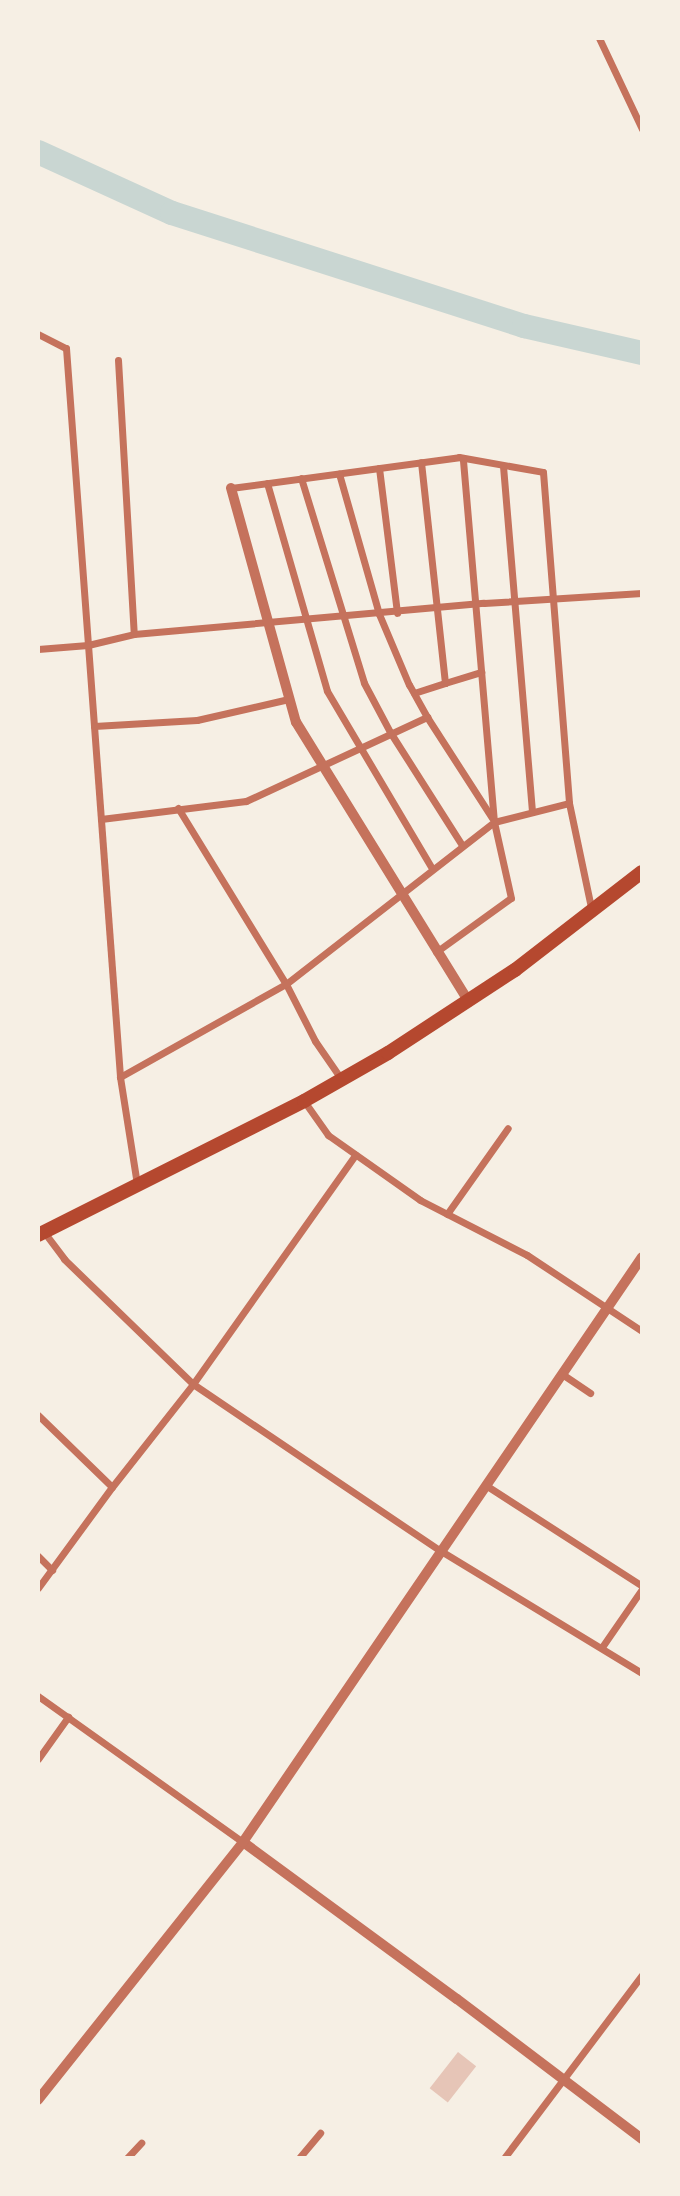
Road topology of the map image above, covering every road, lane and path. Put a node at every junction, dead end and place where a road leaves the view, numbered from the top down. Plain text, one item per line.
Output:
1 (599, 38) edge
2 (642, 129) edge
3 (38, 334) edge
4 (118, 360) dead end
5 (463, 458) junction
6 (421, 462) junction
7 (503, 466) junction
8 (379, 468) junction
9 (339, 474) junction
10 (301, 478) junction
11 (267, 483) junction
12 (231, 488) joint
13 (642, 593) edge
14 (554, 599) junction
15 (515, 601) junction
16 (475, 604) junction
17 (435, 608) junction
18 (397, 613) junction
19 (379, 614) junction
20 (343, 617) junction
21 (308, 620) junction
22 (270, 624) junction
23 (134, 634) junction
24 (88, 645) junction
25 (38, 649) edge
26 (481, 672) junction
27 (445, 683) junction
28 (414, 694) junction
29 (289, 699) junction
30 (427, 717) junction
31 (94, 726) junction
32 (390, 732) junction
33 (359, 747) junction
34 (320, 765) junction
35 (569, 803) junction
36 (178, 807) junction
37 (532, 812) junction
38 (101, 819) junction
39 (494, 822) junction
40 (462, 845) junction
41 (431, 867) junction
42 (642, 873) edge
43 (402, 893) junction
44 (592, 912) junction
45 (436, 953) junction
46 (286, 984) junction
47 (469, 1002) junction
48 (120, 1077) junction
49 (342, 1080) junction
50 (304, 1101) junction
51 (508, 1128) dead end
52 (355, 1155) junction
53 (137, 1184) junction
54 (447, 1214) junction
55 (41, 1234) edge
56 (642, 1257) edge
57 (607, 1308) junction
58 (642, 1331) edge
59 (562, 1374) junction
60 (193, 1384) junction
61 (590, 1392) dead end
62 (38, 1415) edge
63 (487, 1486) junction
64 (112, 1487) junction
65 (441, 1551) junction
66 (38, 1556) edge
67 (52, 1570) junction
68 (642, 1587) edge
69 (38, 1588) edge
70 (602, 1647) junction
71 (642, 1673) edge
72 (38, 1696) edge
73 (68, 1717) junction
74 (38, 1759) edge
75 (243, 1842) junction
76 (642, 1975) edge
77 (564, 2080) junction
78 (38, 2100) edge
79 (320, 2133) dead end
80 (642, 2139) edge
81 (141, 2143) dead end
82 (127, 2158) edge
83 (299, 2158) edge
84 (504, 2158) edge

1 - 2 street
3 - 24 street
4 - 23 street
5 - 6 street
5 - 7 street
5 - 16 street
6 - 8 street
6 - 17 street
7 - 14 street
7 - 15 street
8 - 9 street
8 - 18 street
9 - 10 street
9 - 19 street
10 - 11 street
10 - 20 street
11 - 12 street
11 - 21 street
12 - 22 street
13 - 14 street
14 - 15 street
14 - 35 street
15 - 16 street
15 - 37 street
16 - 17 street
16 - 26 street
17 - 18 street
17 - 27 street
18 - 19 street
19 - 20 street
19 - 28 street
20 - 21 street
20 - 32 street
21 - 22 street
21 - 33 street
22 - 23 street
22 - 29 street
23 - 24 street
24 - 25 street
24 - 31 street
26 - 27 street
26 - 39 street
27 - 28 street
28 - 30 street
29 - 31 street
29 - 34 street
30 - 32 street
30 - 39 street
31 - 38 street
32 - 33 street
32 - 40 street
33 - 34 street
33 - 41 street
34 - 36 street
34 - 43 street
35 - 37 street
35 - 44 street
36 - 38 street
36 - 46 street
37 - 39 street
38 - 48 street
39 - 40 street
39 - 45 street
40 - 41 street
41 - 43 street
42 - 44 highway
43 - 45 street
43 - 46 street
44 - 47 highway
45 - 47 street
46 - 48 street
46 - 49 street
47 - 49 highway
48 - 53 street
49 - 50 highway
50 - 52 street
50 - 53 highway
51 - 54 street
52 - 54 street
52 - 60 street
53 - 55 highway
54 - 57 street
55 - 60 street
56 - 57 street
57 - 58 street
57 - 59 street
59 - 61 street
59 - 63 street
60 - 64 street
60 - 65 street
62 - 64 street
63 - 65 street
63 - 68 street
64 - 67 street
65 - 70 street
65 - 75 street
66 - 67 street
67 - 69 street
68 - 70 street
70 - 71 street
72 - 73 street
73 - 74 street
73 - 75 street
75 - 77 street
75 - 78 street
76 - 77 street
77 - 80 street
77 - 84 street
79 - 83 street
81 - 82 street

